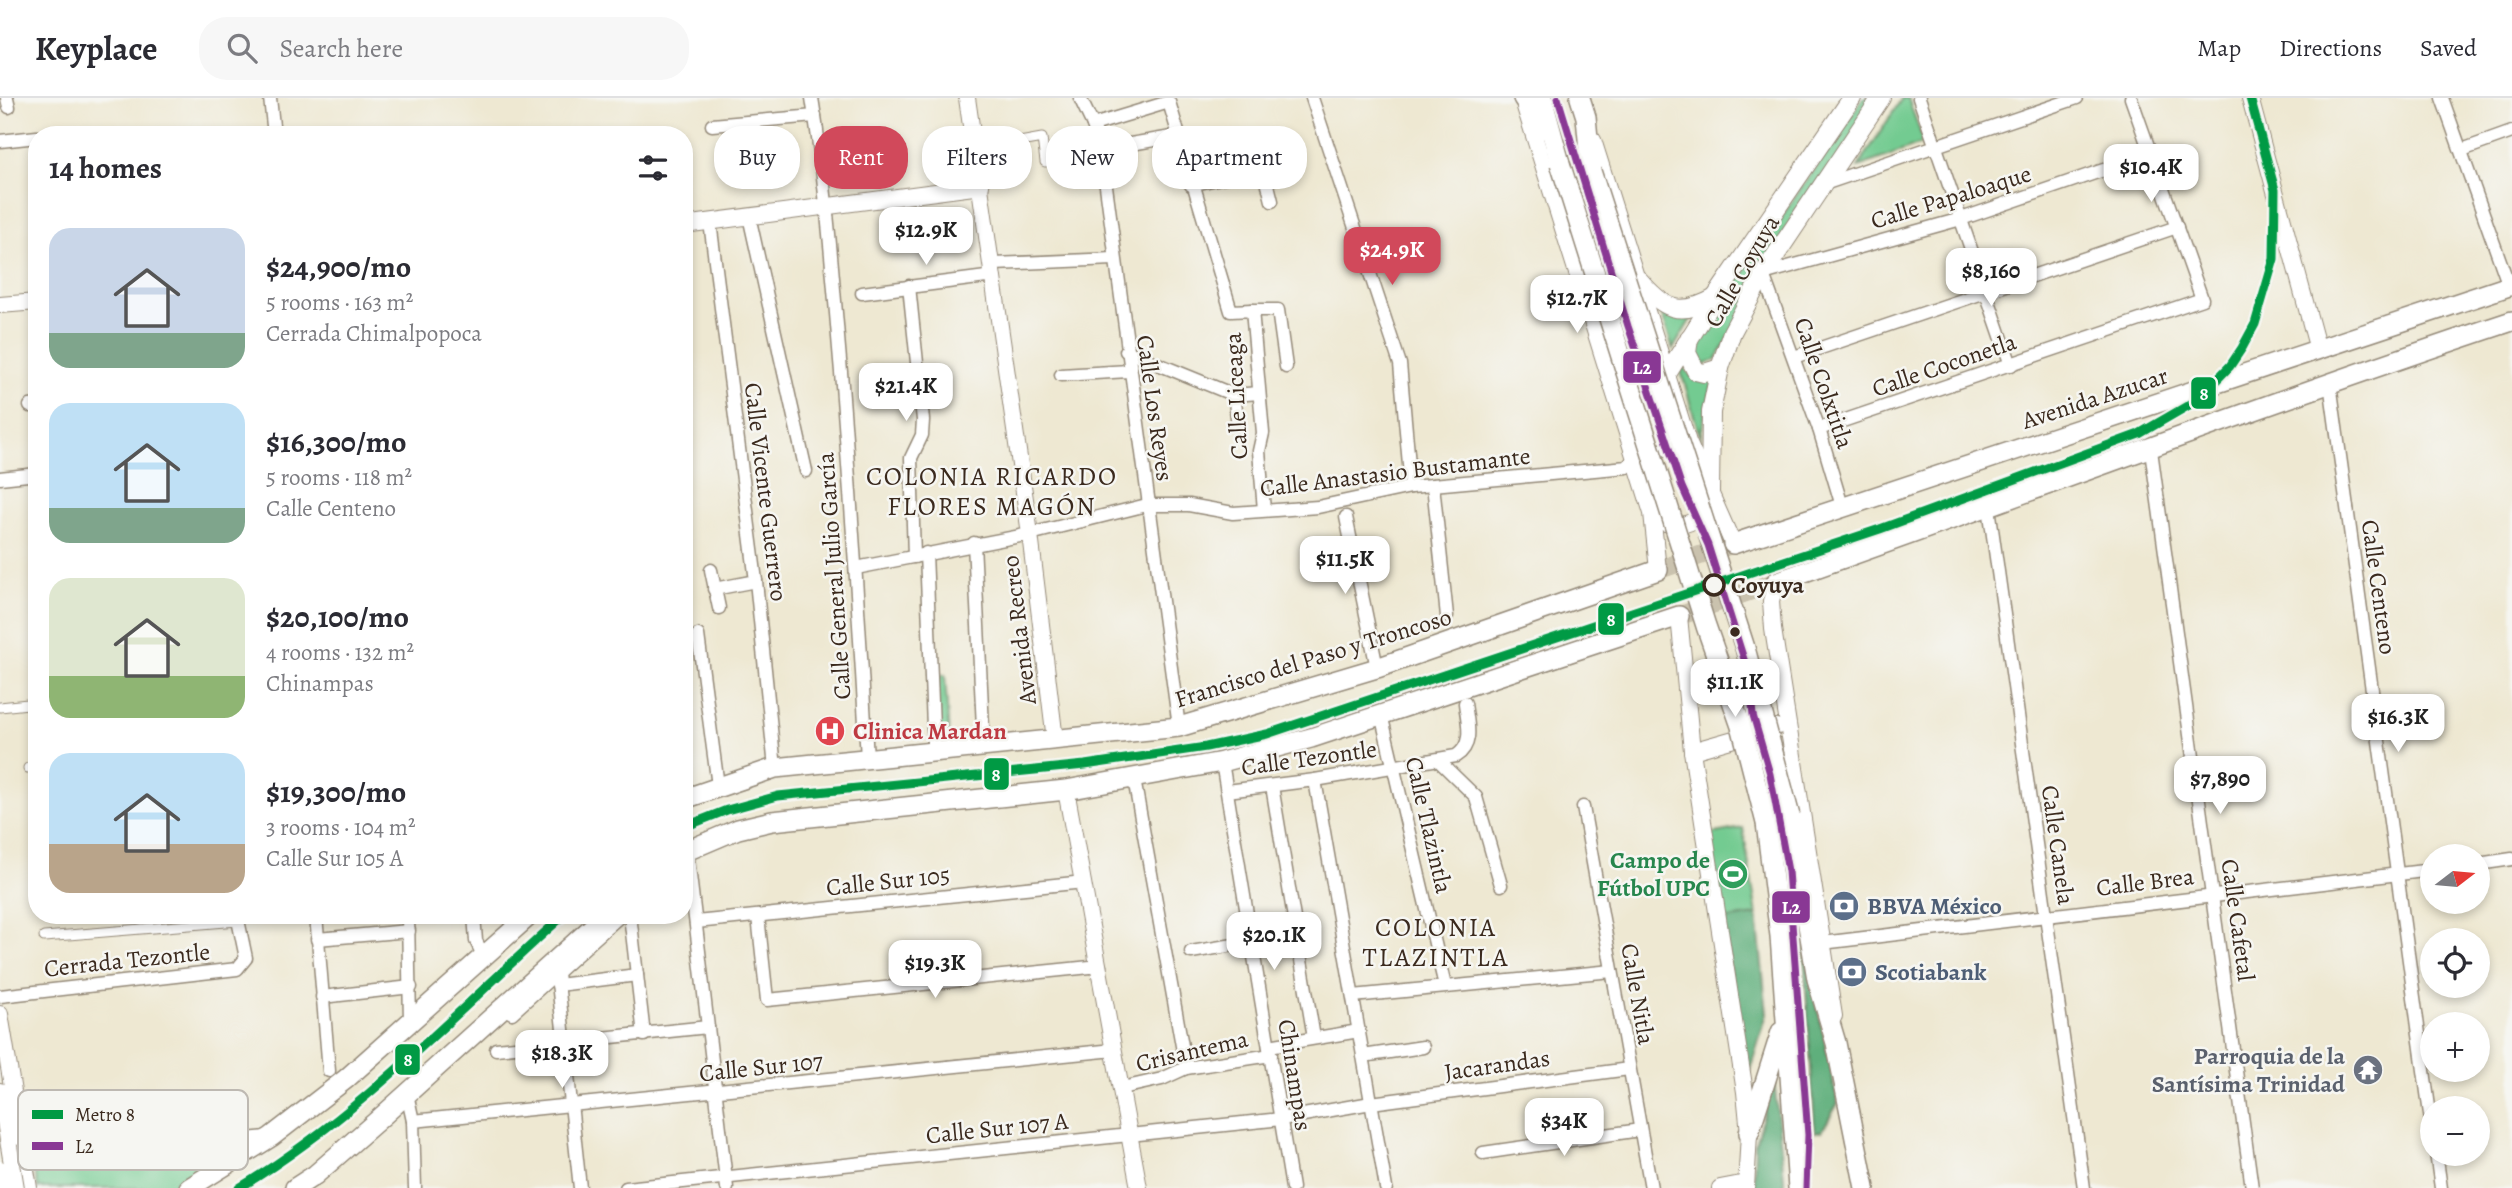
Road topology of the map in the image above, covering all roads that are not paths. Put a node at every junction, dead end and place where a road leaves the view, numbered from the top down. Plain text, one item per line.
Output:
1 (270, 98) edge
2 (812, 98) edge
3 (967, 98) edge
4 (1080, 98) edge
5 (1312, 98) edge
6 (1522, 98) edge
7 (1542, 98) edge
8 (1580, 98) edge
9 (1852, 98) edge
10 (1881, 98) edge
11 (1919, 98) edge
12 (2077, 98) edge
13 (2131, 98) edge
14 (2250, 98) edge
15 (2442, 98) edge
16 (815, 116) junction
17 (1586, 117) junction
18 (712, 125) dead end
19 (1093, 125) joint
20 (273, 126) edge
21 (971, 126) edge
22 (1175, 126) edge
23 (2512, 132) edge
24 (28, 138) edge
25 (1032, 140) edge
26 (0, 141) edge
27 (1936, 148) junction
28 (2462, 150) junction
29 (2150, 153) junction
30 (1558, 155) junction
31 (1046, 162) edge
32 (1823, 184) junction
33 (958, 189) edge
34 (981, 189) edge
35 (1106, 189) edge
36 (1192, 189) edge
37 (1269, 189) edge
38 (1272, 201) dead end
39 (826, 206) junction
40 (749, 216) junction
41 (1961, 219) junction
42 (710, 222) junction
43 (693, 224) edge
44 (2177, 227) junction
45 (1114, 259) junction
46 (993, 270) junction
47 (1763, 274) junction
48 (1639, 280) junction
49 (909, 286) junction
50 (2510, 286) edge
51 (1986, 292) junction
52 (862, 293) dead end
53 (1715, 298) junction
54 (28, 303) edge
55 (0, 305) edge
56 (1252, 310) junction
57 (2512, 321) edge
58 (1689, 338) junction
59 (2318, 350) junction
60 (1126, 351) junction
61 (1794, 357) junction
62 (2011, 365) junction
63 (1286, 367) dead end
64 (1720, 368) junction
65 (1129, 371) junction
66 (1667, 374) junction
67 (1060, 375) dead end
68 (2330, 383) junction
69 (1259, 393) junction
70 (1234, 395) junction
71 (1238, 425) dead end
72 (1819, 429) junction
73 (1688, 442) junction
74 (2151, 450) junction
75 (1635, 458) junction
76 (806, 471) dead end
77 (28, 475) edge
78 (0, 478) edge
79 (1433, 485) junction
80 (1411, 487) junction
81 (1710, 492) junction
82 (1147, 505) junction
83 (1842, 506) junction
84 (1989, 507) junction
85 (1264, 510) junction
86 (1652, 513) junction
87 (1346, 517) dead end
88 (1030, 534) junction
89 (974, 543) junction
90 (1733, 544) joint
91 (920, 555) junction
92 (856, 568) junction
93 (711, 570) dead end
94 (1658, 570) joint
95 (757, 581) junction
96 (1776, 582) joint
97 (714, 589) junction
98 (719, 608) dead end
99 (1447, 616) dead end
100 (1679, 616) joint
101 (698, 635) dead end
102 (1377, 668) junction
103 (1465, 703) dead end
104 (28, 704) edge
105 (0, 707) edge
106 (1381, 714) junction
107 (1788, 723) junction
108 (1179, 727) junction
109 (1055, 740) junction
110 (984, 748) junction
111 (1692, 751) junction
112 (934, 752) junction
113 (867, 759) junction
114 (1438, 760) junction
115 (1222, 762) junction
116 (1394, 767) junction
117 (775, 768) junction
118 (1134, 779) junction
119 (1315, 780) junction
120 (718, 786) junction
121 (1272, 786) junction
122 (1066, 790) junction
123 (1227, 791) junction
124 (693, 796) edge
125 (1583, 807) dead end
126 (693, 848) edge
127 (2512, 859) edge
128 (2490, 862) edge
129 (2420, 871) edge
130 (2398, 874) junction
131 (1084, 882) junction
132 (1500, 885) dead end
133 (2214, 895) junction
134 (693, 901) edge
135 (2046, 915) junction
136 (758, 916) junction
137 (696, 922) junction
138 (176, 924) edge
139 (238, 924) edge
140 (316, 924) edge
141 (409, 924) edge
142 (475, 924) edge
143 (519, 924) edge
144 (599, 924) edge
145 (608, 924) edge
146 (631, 924) edge
147 (409, 931) junction
148 (591, 935) junction
149 (44, 937) dead end
150 (317, 939) junction
151 (1252, 942) junction
152 (1822, 943) junction
153 (1191, 952) dead end
154 (482, 955) junction
155 (1100, 967) junction
156 (1612, 971) junction
157 (637, 975) junction
158 (558, 979) junction
159 (1445, 986) junction
160 (411, 988) junction
161 (0, 996) edge
162 (1353, 996) junction
163 (322, 997) junction
164 (503, 1007) junction
165 (0, 1014) edge
166 (1784, 1021) junction
167 (410, 1022) junction
168 (708, 1027) junction
169 (1359, 1031) junction
170 (644, 1035) junction
171 (1314, 1038) junction
172 (566, 1042) junction
173 (1836, 1043) junction
174 (1423, 1048) dead end
175 (496, 1049) dead end
176 (1270, 1050) junction
177 (1114, 1051) junction
178 (1363, 1056) junction
179 (1186, 1068) junction
180 (1629, 1069) junction
181 (329, 1070) dead end
182 (1122, 1088) junction
183 (0, 1091) edge
184 (715, 1093) junction
185 (407, 1094) junction
186 (2428, 1096) edge
187 (1371, 1103) junction
188 (572, 1106) junction
189 (1281, 1119) junction
190 (413, 1121) junction
191 (1640, 1130) junction
192 (18, 1131) edge
193 (1749, 1133) junction
194 (1131, 1136) junction
195 (271, 1137) junction
196 (248, 1141) edge
197 (248, 1151) edge
198 (1483, 1153) dead end
199 (18, 1163) edge
200 (2438, 1166) edge
201 (0, 1170) edge
202 (63, 1170) edge
203 (218, 1170) edge
204 (25, 1176) edge
205 (316, 1182) edge
206 (726, 1183) edge
207 (0, 1184) edge
208 (1746, 1186) edge
209 (3, 1188) edge
210 (189, 1188) edge
211 (295, 1188) edge
212 (415, 1188) edge
213 (580, 1188) edge
214 (626, 1188) edge
215 (1139, 1188) edge
216 (1293, 1188) edge
217 (1386, 1188) edge
218 (1651, 1188) edge
219 (1720, 1188) edge
220 (1798, 1188) edge
221 (1865, 1188) edge
222 (2084, 1188) edge
223 (2252, 1188) edge
224 (2441, 1188) edge

1 - 20 street
2 - 16 street, Calle General Julio García
3 - 21 street, Avenida Recreo
4 - 19 street, Calle Los Reyes
5 - 80 street
6 - 30 main road
6 - 75 street
7 - 30 main road
8 - 17 main road
9 - 53 main road, Calle Coyuya
10 - 32 main road, Calle Coyuya
11 - 27 street
12 - 27 street
13 - 29 street
14 - 59 street
15 - 28 street
16 - 18 street
16 - 39 street, Calle General Julio García
17 - 48 street
17 - 173 main road, bridge
19 - 22 street, Calle Liceaga
23 - 28 street
24 - 26 street
25 - 31 street
27 - 32 street
27 - 41 street
28 - 50 street
29 - 41 street, Calle Papaloaque
29 - 44 street
30 - 166 main road, bridge
32 - 47 main road, Calle Coyuya
33 - 39 street
34 - 46 street, Avenida Recreo
35 - 45 street, Calle Los Reyes
36 - 56 street, Calle Liceaga
37 - 38 street
39 - 40 street
39 - 92 street, Calle General Julio García
40 - 42 street
40 - 76 street
41 - 47 street, Calle Papaloaque
41 - 51 street
42 - 43 street
42 - 95 street, Calle Vicente Guerrero
44 - 51 street
44 - 62 street, Calle Coconetla
45 - 46 street
45 - 60 street, Calle Los Reyes
46 - 49 street
46 - 88 street, Avenida Recreo
47 - 61 street, Calle Colxtitla
47 - 64 main road, Calle Coyuya
48 - 53 main road
48 - 66 street
49 - 52 street
49 - 91 street
50 - 59 main road, Avenida Azucar
51 - 61 street
51 - 62 street
53 - 58 main road, Calle Coyuya
54 - 55 street
56 - 63 street
56 - 69 street, Calle Liceaga
57 - 68 main road
58 - 64 main road
58 - 66 main road, Calle Coyuya
59 - 83 main road, Avenida Azucar
60 - 65 street, Calle Los Reyes
60 - 70 street
61 - 72 street, Calle Colxtitla
62 - 72 street, Calle Coconetla
64 - 81 main road, Calle Coyuya
65 - 67 street
65 - 82 street, Calle Los Reyes
66 - 73 street
68 - 74 main road
68 - 130 street, Calle Centeno
69 - 70 street
69 - 85 street, Calle Liceaga
70 - 71 street
72 - 83 street, Calle Colxtitla
73 - 75 street, Calle Anastasio Bustamante
73 - 81 street
74 - 84 main road
74 - 133 street, Calle Cafetal
75 - 79 street, Calle Anastasio Bustamante
75 - 86 street
77 - 78 street
79 - 80 street, Calle Anastasio Bustamante
79 - 99 street
80 - 85 street, Calle Anastasio Bustamante
81 - 86 street
81 - 90 street
82 - 85 street, Calle Anastasio Bustamante
82 - 88 street, Calle Anastasio Bustamante
82 - 108 street, Calle Los Reyes
83 - 90 main road, Avenida Azucar
84 - 96 main road
84 - 135 street, Calle Canela
86 - 94 street
87 - 102 street
88 - 89 street, Calle Anastasio Bustamante
88 - 109 street, Avenida Recreo
89 - 91 street, Calle Anastasio Bustamante
89 - 110 street
91 - 92 street, Calle Anastasio Bustamante
91 - 112 street
92 - 113 street, Calle General Julio García
93 - 97 street
94 - 102 main road, Francisco del Paso y Troncoso
95 - 97 street
95 - 117 street, Calle Vicente Guerrero
96 - 107 street
97 - 98 street
100 - 106 main road
100 - 111 street
101 - 120 street
102 - 108 main road, Francisco del Paso y Troncoso
103 - 114 street
104 - 105 street
106 - 115 main road
106 - 116 street, Calle Tlazintla
107 - 111 street
107 - 152 street
108 - 109 main road, Francisco del Paso y Troncoso
109 - 110 main road, Francisco del Paso y Troncoso
110 - 112 main road, Francisco del Paso y Troncoso
111 - 193 street
112 - 113 main road, Francisco del Paso y Troncoso
113 - 117 main road, Francisco del Paso y Troncoso
114 - 116 street, Calle Tezontle
114 - 132 street
115 - 118 main road
115 - 123 street, Chinampas
116 - 119 street, Calle Tezontle
116 - 159 street, Calle Tlazintla
117 - 120 main road, Francisco del Paso y Troncoso
118 - 122 main road
118 - 179 street
119 - 121 street, Calle Tezontle
119 - 162 street
120 - 124 main road, Francisco del Paso y Troncoso
121 - 123 street, Calle Tezontle
121 - 171 street
122 - 126 main road
122 - 131 street
123 - 151 street, Chinampas
125 - 156 street, Calle Nitla
127 - 128 street
129 - 130 street, Calle Brea
130 - 133 street, Calle Brea
130 - 186 street, Calle Centeno
131 - 136 street, Calle Sur 105
131 - 155 street
133 - 135 street, Calle Brea
133 - 223 street, Calle Cafetal
134 - 137 street
135 - 152 street, Calle Brea
135 - 222 street, Calle Canela
136 - 137 street, Calle Sur 105
136 - 155 street
137 - 168 street
138 - 149 street
139 - 161 street, Cerrada Tezontle
140 - 150 street
141 - 147 street
142 - 154 street
143 - 154 main road
144 - 148 main road
145 - 148 street
146 - 157 street
147 - 150 street
147 - 160 street
148 - 158 street
148 - 164 main road
150 - 163 street
151 - 153 street
151 - 176 street, Chinampas
152 - 173 street
154 - 167 main road
155 - 177 street
156 - 159 street
156 - 180 street, Calle Nitla
157 - 158 street
157 - 170 street
158 - 164 street
158 - 172 street
159 - 162 street
160 - 163 street
160 - 167 street
162 - 169 street
163 - 181 street
164 - 185 main road
165 - 192 street
166 - 193 main road
166 - 220 main road
167 - 195 main road
168 - 170 street
168 - 184 street
169 - 171 street, Crisantema
169 - 178 street
170 - 172 street
171 - 176 street, Crisantema
172 - 175 street
172 - 188 street
173 - 221 main road
174 - 178 street
176 - 179 street, Crisantema
176 - 189 street, Chinampas
177 - 182 street
177 - 184 street, Calle Sur 107
178 - 187 street
179 - 182 street, Crisantema
180 - 187 street, Jacarandas
180 - 191 street, Calle Nitla
182 - 194 street
183 - 199 street, bridge
184 - 188 street, Calle Sur 107
184 - 206 street
185 - 190 street
185 - 205 main road
187 - 189 street, Calle Sur 107 A
187 - 217 street
188 - 190 street, Calle Sur 107
188 - 213 street
189 - 194 street, Calle Sur 107 A
189 - 216 street, Chinampas
190 - 212 street
191 - 198 street
191 - 218 street, Calle Nitla
193 - 208 street
194 - 206 street, Calle Sur 107 A
194 - 215 street
195 - 196 street
195 - 197 main road
200 - 224 street
201 - 204 street
201 - 209 street, bridge
202 - 204 street
203 - 210 main road
204 - 207 street
205 - 211 main road
206 - 214 street, Calle Sur 107 A
208 - 219 street

